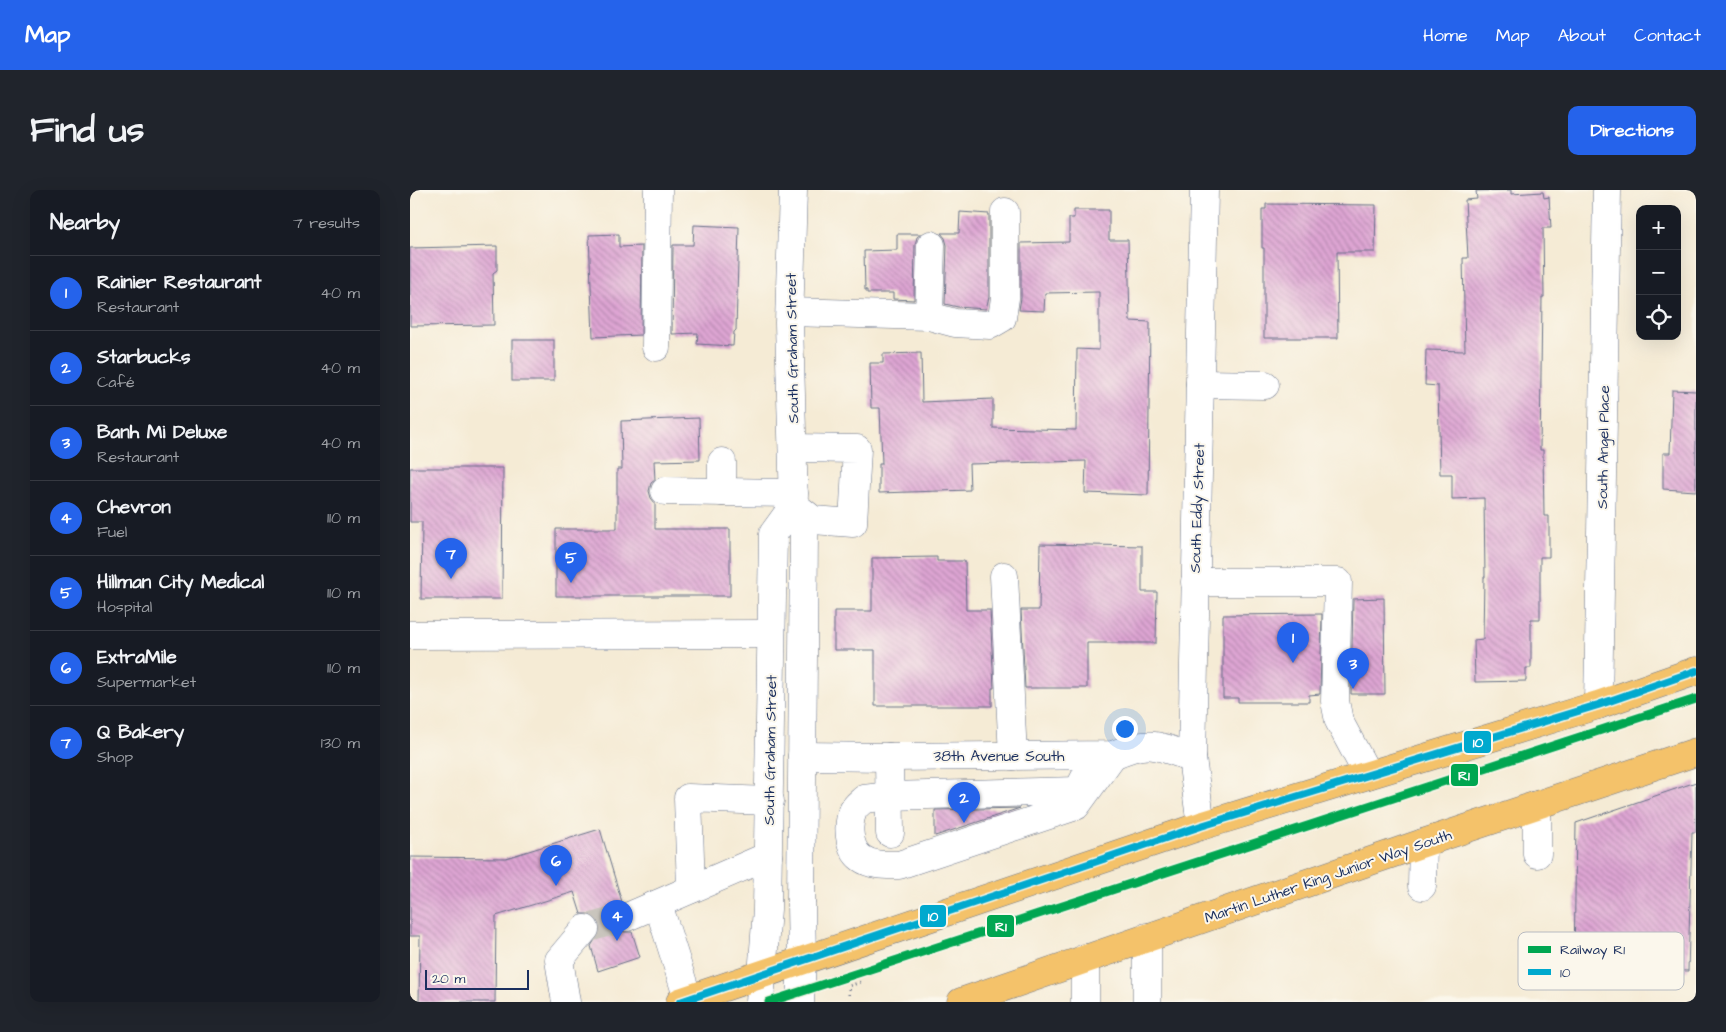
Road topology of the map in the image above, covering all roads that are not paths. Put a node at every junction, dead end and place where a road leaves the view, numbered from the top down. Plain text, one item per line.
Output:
1 (658, 190) edge
2 (793, 190) edge
3 (1204, 190) edge
4 (1607, 190) edge
5 (1005, 212) dead end
6 (930, 245) dead end
7 (790, 312) junction
8 (929, 316) junction
9 (656, 347) dead end
10 (1200, 384) junction
11 (1265, 385) dead end
12 (793, 448) junction
13 (722, 462) dead end
14 (665, 491) dead end
15 (722, 492) junction
16 (794, 499) junction
17 (1004, 576) dead end
18 (1195, 582) junction
19 (771, 634) junction
20 (410, 635) edge
21 (1696, 671) edge
22 (1598, 705) junction
23 (1114, 752) junction
24 (1696, 752) edge
25 (802, 756) junction
26 (1013, 756) junction
27 (889, 757) junction
28 (1192, 758) junction
29 (1368, 775) junction
30 (889, 796) junction
31 (770, 801) junction
32 (1537, 805) junction
33 (1201, 826) junction
34 (890, 834) dead end
35 (1423, 843) junction
36 (1537, 854) dead end
37 (768, 856) junction
38 (1422, 886) dead end
39 (691, 889) junction
40 (658, 904) junction
41 (627, 917) tunnel mouth
42 (586, 929) tunnel mouth
43 (1147, 938) junction
44 (1085, 958) junction
45 (802, 960) junction
46 (762, 975) junction
47 (684, 1001) edge
48 (566, 1002) edge
49 (760, 1002) edge
50 (800, 1002) edge
51 (961, 1002) edge
52 (1085, 1002) edge
53 (1147, 1002) edge

1 - 9 street
2 - 7 street, South Graham Street
3 - 10 street, South Eddy Street
4 - 22 street, South Angel Place
5 - 8 street
6 - 8 street
7 - 8 street
7 - 12 street, South Graham Street
10 - 11 street
10 - 18 street, South Eddy Street
12 - 16 street, South Graham Street
12 - 16 street
13 - 15 street
14 - 15 street
15 - 16 street
16 - 19 street, South Graham Street
16 - 25 street, South Graham Street
17 - 26 street
18 - 28 street, South Eddy Street
18 - 29 street
19 - 20 street
19 - 31 street, South Graham Street
21 - 22 main road
22 - 29 main road
23 - 26 street, 38th Avenue South
23 - 28 street, 38th Avenue South
23 - 30 street
23 - 30 street
24 - 32 main road, Martin Luther King Junior Way South
25 - 27 street, 38th Avenue South
25 - 45 street, South Graham Street
26 - 27 street, 38th Avenue South
27 - 30 street
28 - 33 street, South Eddy Street
29 - 33 main road
30 - 34 street
31 - 37 street, South Graham Street
31 - 39 street
32 - 35 main road, Martin Luther King Junior Way South
32 - 36 street
33 - 45 main road
35 - 38 street
35 - 43 main road, Martin Luther King Junior Way South
37 - 39 street
37 - 46 street, South Graham Street
39 - 40 street
40 - 41 street
40 - 47 street
42 - 48 street
43 - 44 main road, Martin Luther King Junior Way South
43 - 53 street
44 - 51 main road, Martin Luther King Junior Way South
44 - 52 street
45 - 46 main road
45 - 50 street, South Graham Street
46 - 47 main road
46 - 49 street, South Graham Street

